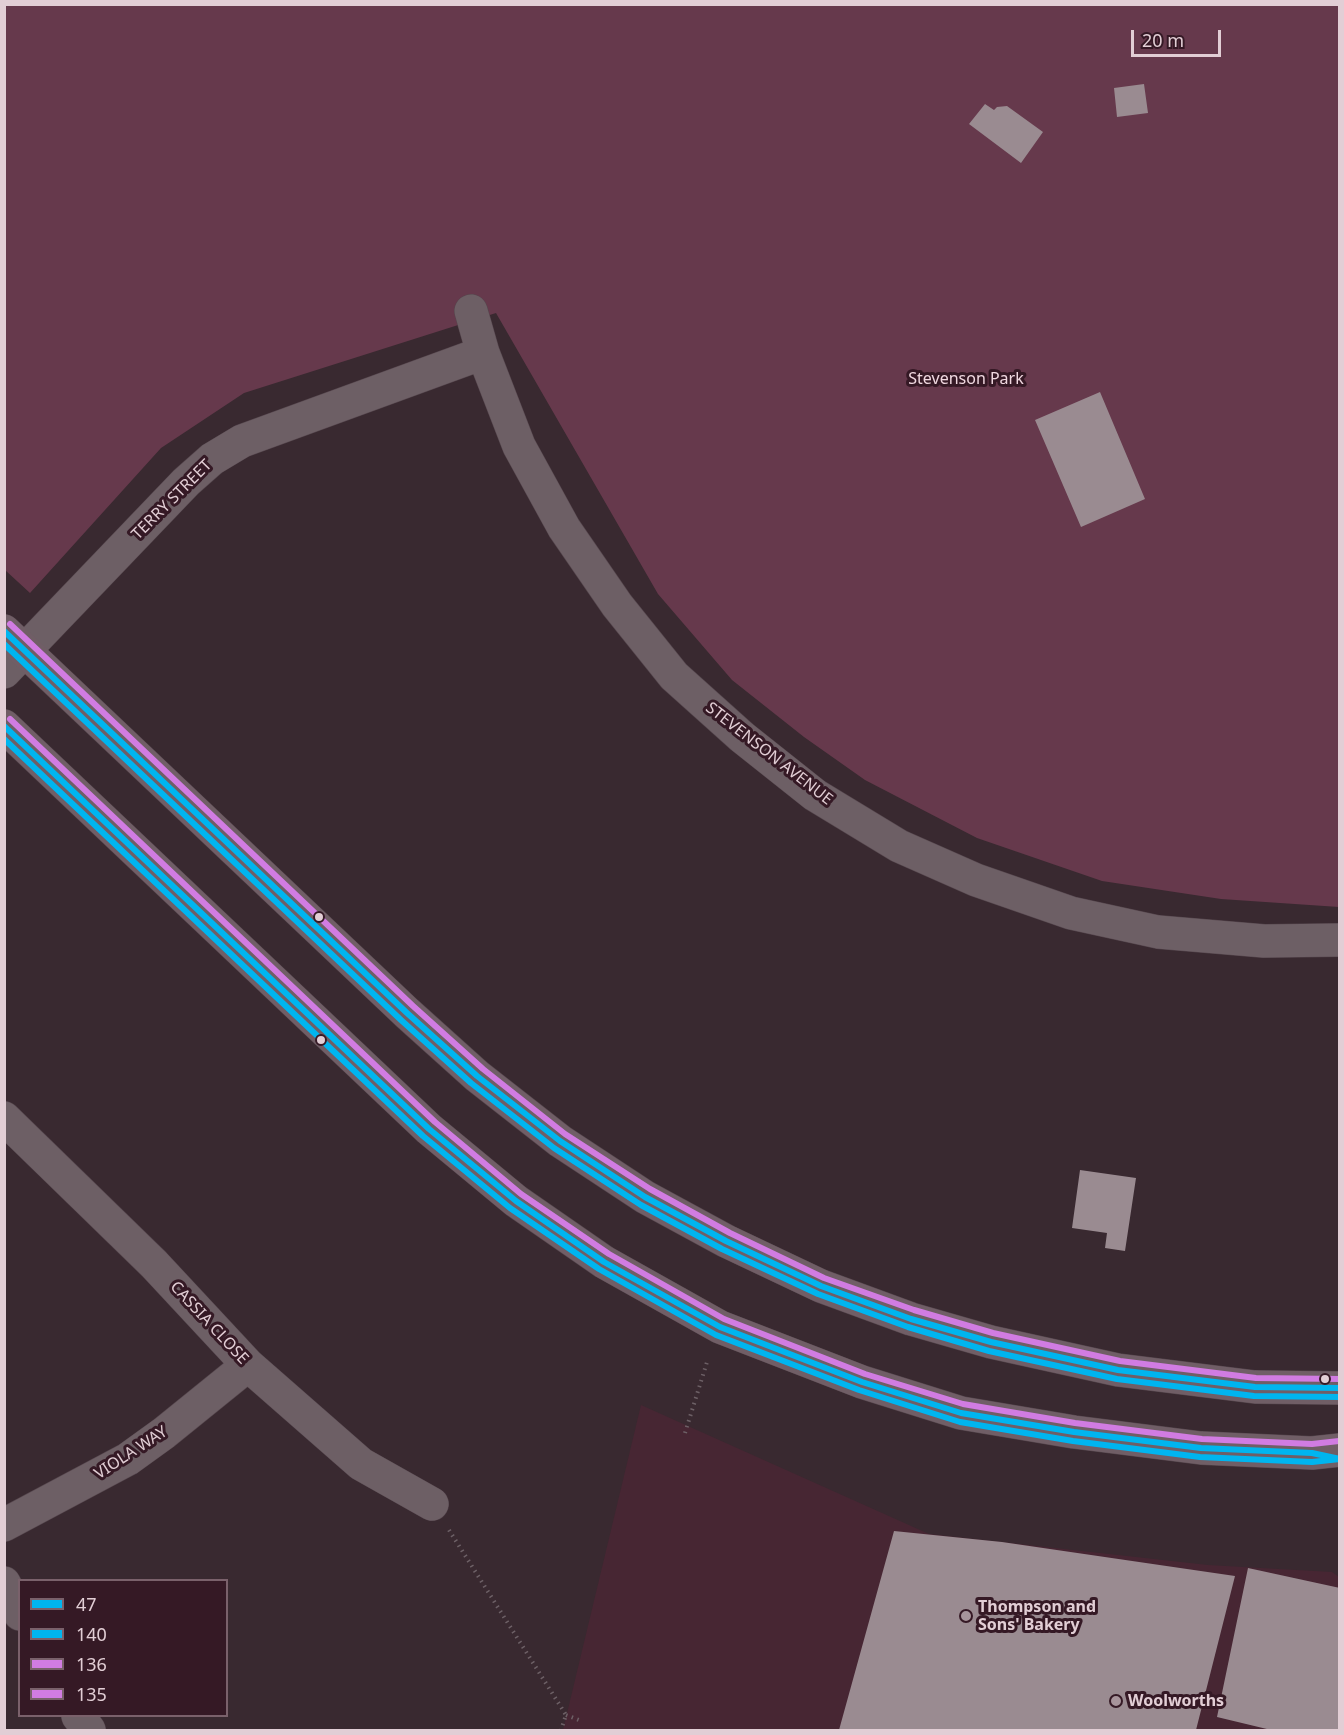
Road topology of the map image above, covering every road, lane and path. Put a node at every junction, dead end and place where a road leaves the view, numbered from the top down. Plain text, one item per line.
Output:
1 (471, 311) dead end
2 (483, 353) junction
3 (11, 651) edge
4 (4, 726) edge
5 (1340, 940) edge
6 (4, 1118) edge
7 (706, 1362) dead end
8 (248, 1365) junction
9 (1340, 1388) edge
10 (685, 1433) dead end
11 (1330, 1454) edge
12 (432, 1504) joint
13 (4, 1525) edge
14 (4, 1583) edge
15 (18, 1610) edge
16 (566, 1715) junction
17 (79, 1717) edge
18 (579, 1720) dead end
19 (90, 1731) edge
20 (561, 1731) edge

1 - 2 street, STEVENSON AVENUE
2 - 3 street, TERRY STREET
2 - 5 street, STEVENSON AVENUE
3 - 9 main road
4 - 11 main road
6 - 8 street, CASSIA CLOSE
7 - 10 path
8 - 12 street, CASSIA CLOSE
8 - 13 street, VIOLA WAY
12 - 16 path
14 - 15 street
16 - 18 path
16 - 20 path
17 - 19 street

